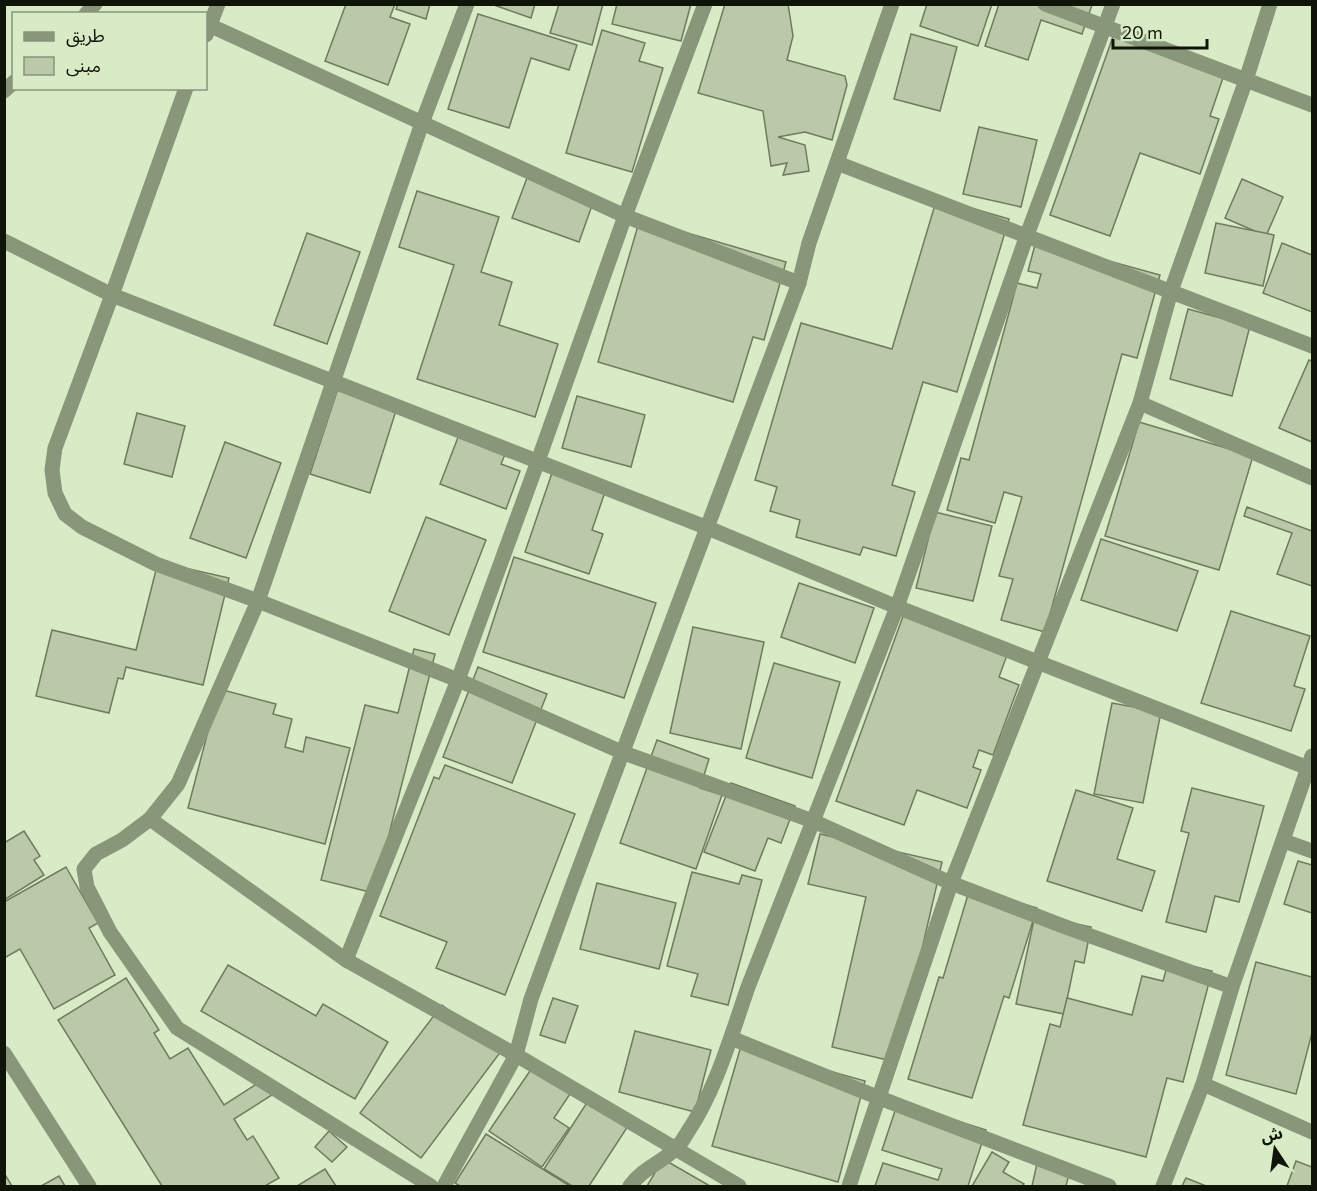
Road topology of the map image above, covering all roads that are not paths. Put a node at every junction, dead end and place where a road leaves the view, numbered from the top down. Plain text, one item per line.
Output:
1 (218, 4) edge
2 (467, 4) edge
3 (705, 4) edge
4 (892, 4) edge
5 (1045, 4) edge
6 (1113, 4) edge
7 (1270, 4) edge
8 (1104, 27) junction
9 (207, 30) edge
10 (1245, 80) junction
11 (185, 90) edge
12 (1312, 105) edge
13 (422, 123) junction
14 (837, 163) junction
15 (625, 216) junction
16 (1027, 235) junction
17 (4, 241) edge
18 (799, 283) junction
19 (1171, 291) junction
20 (112, 295) junction
21 (1312, 346) edge
22 (333, 381) junction
23 (1140, 403) junction
24 (538, 461) junction
25 (1312, 478) edge
26 (708, 528) junction
27 (258, 601) junction
28 (897, 607) junction
29 (1038, 661) junction
30 (458, 680) junction
31 (624, 753) junction
32 (1310, 762) edge
33 (150, 819) junction
34 (813, 821) junction
35 (1284, 841) junction
36 (1312, 851) edge
37 (951, 883) junction
38 (346, 960) junction
39 (1232, 987) junction
40 (731, 1038) junction
41 (4, 1053) edge
42 (516, 1055) junction
43 (1203, 1084) junction
44 (877, 1097) junction
45 (1312, 1132) edge
46 (677, 1148) junction
47 (89, 1186) edge
48 (431, 1186) edge
49 (444, 1186) edge
50 (630, 1186) edge
51 (739, 1186) edge
52 (849, 1186) edge
53 (1109, 1186) edge
54 (1163, 1186) edge

1 - 9 street
2 - 13 street
3 - 15 street
4 - 14 street
5 - 8 street
6 - 8 street
7 - 10 street
8 - 10 street
8 - 16 street
9 - 13 street
10 - 12 street
10 - 19 street
11 - 20 street
13 - 15 street
13 - 22 street
14 - 16 street
14 - 18 street
15 - 18 street
15 - 24 street
16 - 19 street
16 - 28 street
17 - 20 street
18 - 26 street
19 - 21 street
19 - 23 street
20 - 22 street
20 - 27 street
22 - 24 street
22 - 27 street
23 - 25 street
23 - 29 street
24 - 26 street
24 - 30 street
26 - 28 street
26 - 31 street
27 - 30 street
27 - 33 street
28 - 29 street
28 - 34 street
29 - 32 street
29 - 37 street
30 - 31 street
30 - 38 street
31 - 34 street
31 - 42 street
32 - 35 street
33 - 38 street
33 - 48 street
34 - 37 street
34 - 40 street
35 - 36 street
35 - 39 street
37 - 39 street
37 - 44 street
38 - 42 street
39 - 43 street
40 - 44 street
40 - 46 street
41 - 47 street
42 - 46 street
42 - 49 street
43 - 45 street
43 - 54 street
44 - 52 street
44 - 53 street
46 - 50 street
46 - 51 street

